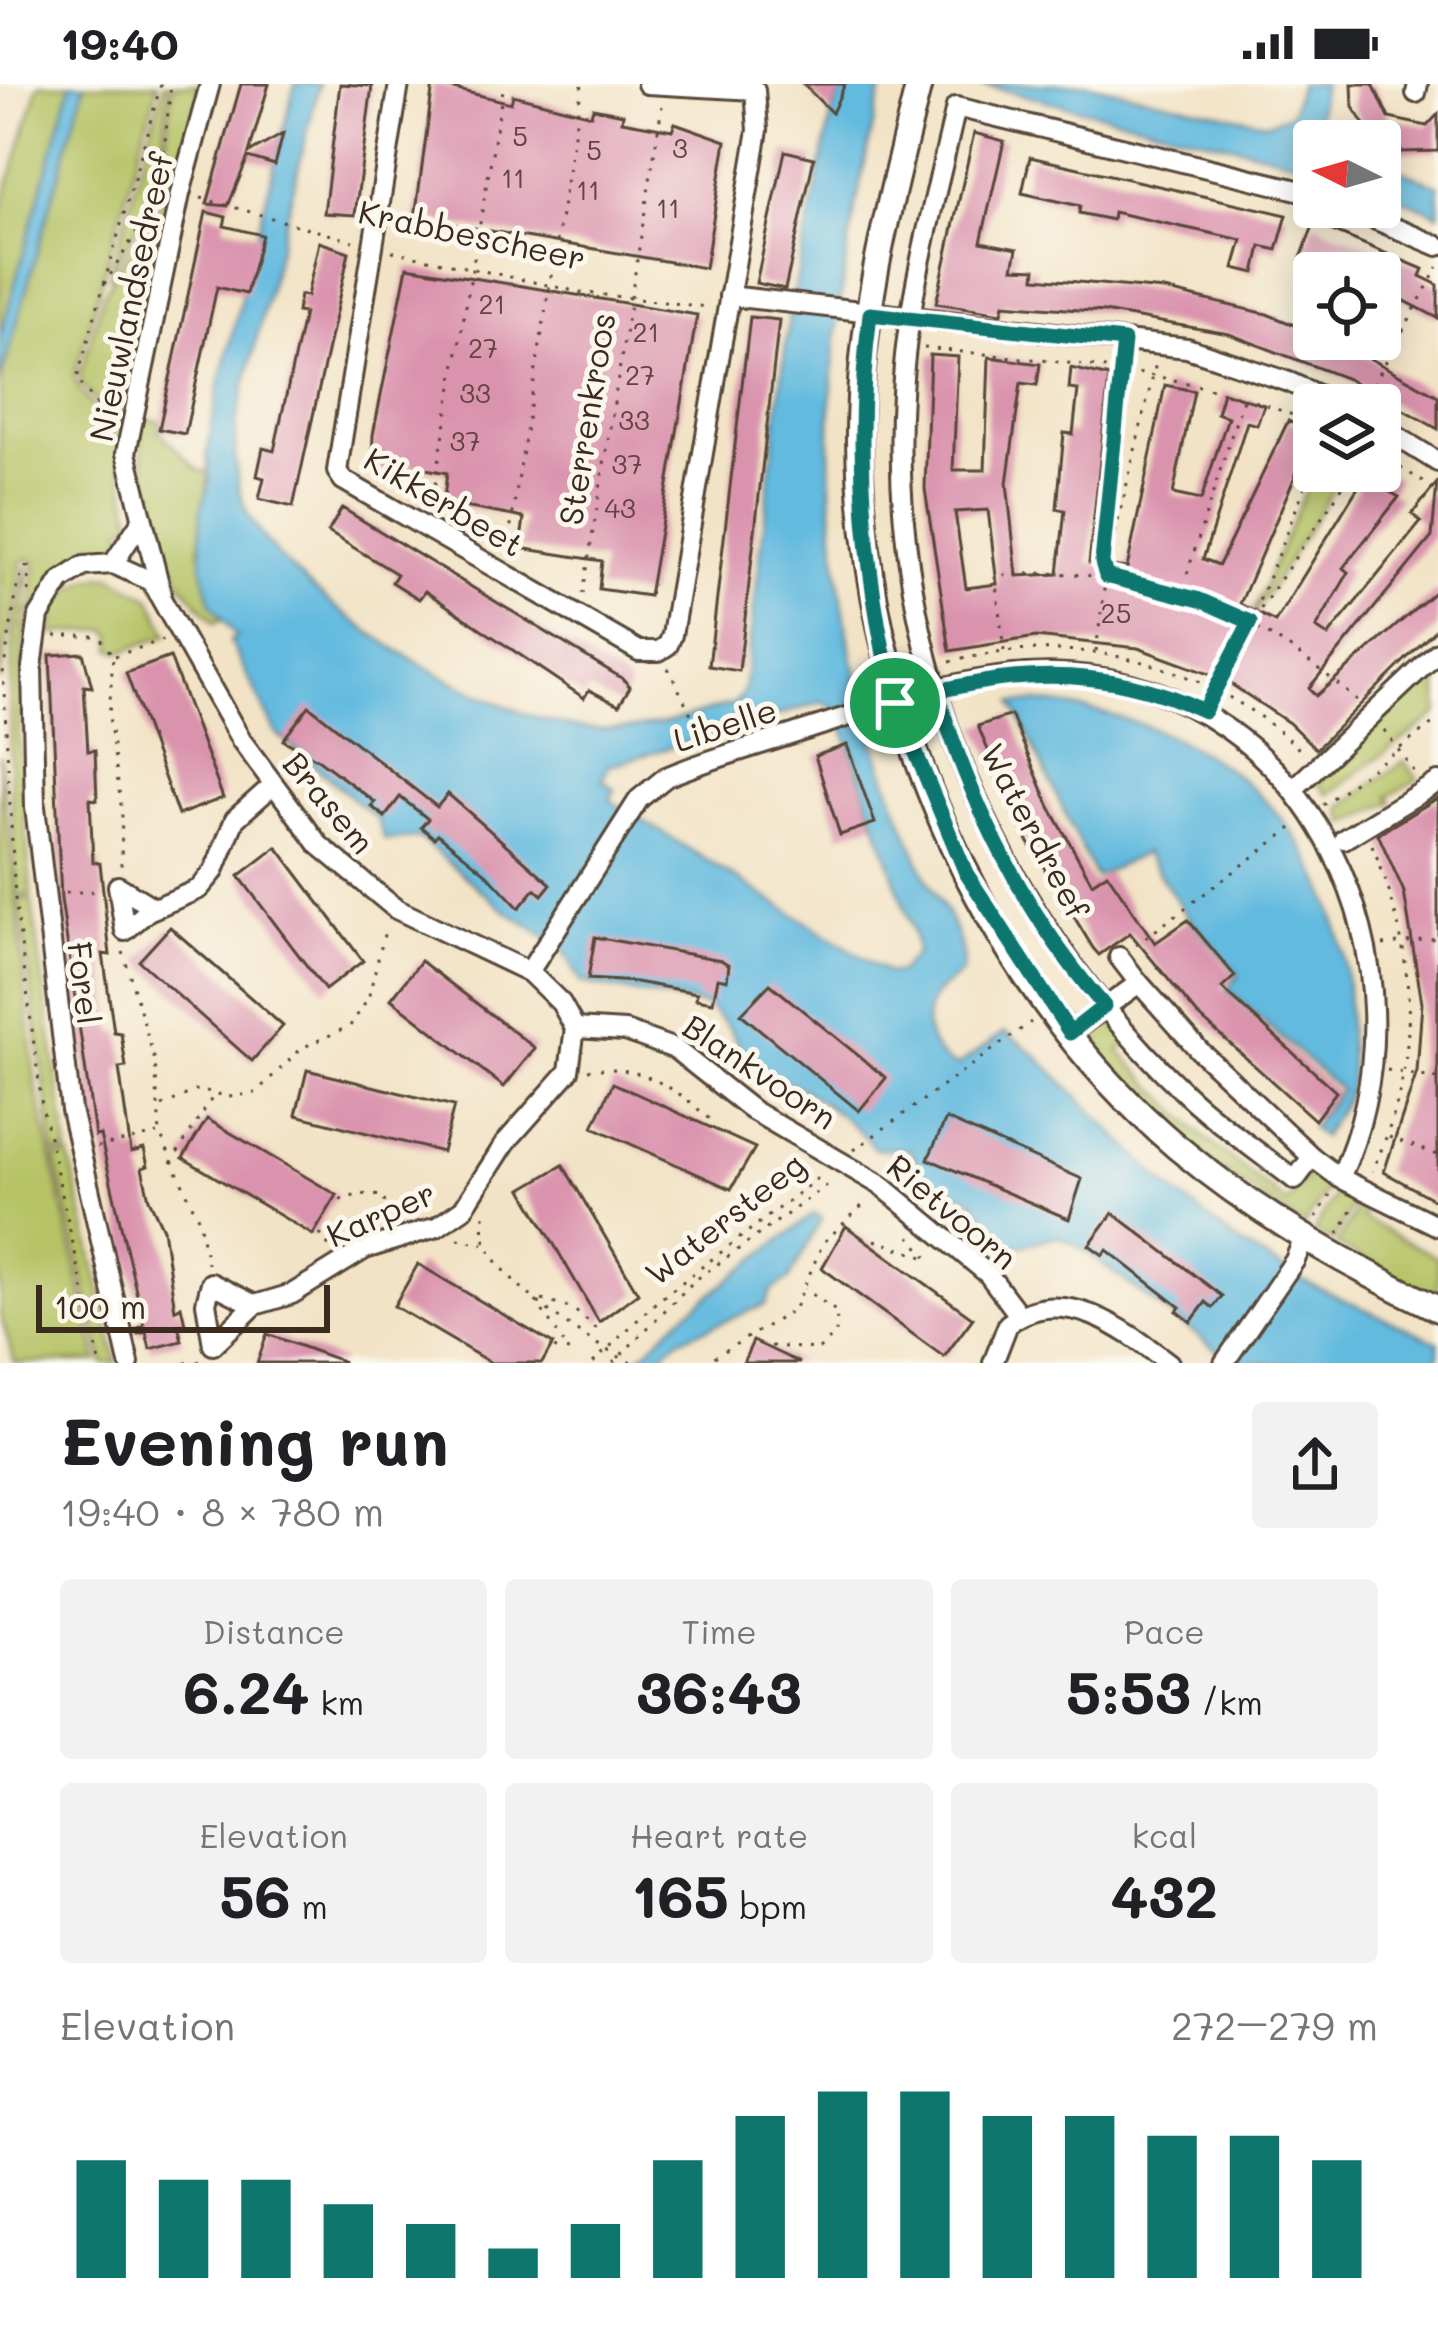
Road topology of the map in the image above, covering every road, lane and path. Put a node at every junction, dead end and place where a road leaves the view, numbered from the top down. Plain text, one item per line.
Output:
1 (161, 84) edge
2 (171, 84) edge
3 (210, 84) edge
4 (399, 84) edge
5 (505, 84) edge
6 (582, 84) edge
7 (920, 84) edge
8 (656, 85) edge
9 (756, 87) edge
10 (1293, 189) edge
11 (160, 190) junction
12 (180, 194) junction
13 (209, 200) dead end
14 (1395, 228) edge
15 (372, 246) junction
16 (1438, 246) edge
17 (1438, 267) edge
18 (472, 270) junction
19 (549, 285) junction
20 (104, 286) junction
21 (632, 297) junction
22 (728, 303) junction
23 (870, 314) junction
24 (910, 316) junction
25 (1124, 341) junction
26 (1160, 344) junction
27 (906, 346) junction
28 (1122, 369) junction
29 (1154, 374) junction
30 (1293, 384) edge
31 (1374, 384) edge
32 (1244, 397) junction
33 (1293, 416) edge
34 (1401, 439) edge
35 (127, 440) junction
36 (1438, 462) edge
37 (1401, 468) edge
38 (1438, 491) edge
39 (1303, 492) edge
40 (1339, 492) edge
41 (140, 523) junction
42 (428, 526) junction
43 (113, 564) junction
44 (1107, 568) junction
45 (503, 572) junction
46 (1187, 574) dead end
47 (1106, 576) junction
48 (161, 592) junction
49 (580, 616) junction
50 (1251, 621) junction
51 (184, 634) junction
52 (37, 636) junction
53 (659, 651) junction
54 (1004, 651) dead end
55 (1438, 652) edge
56 (113, 656) junction
57 (1093, 676) junction
58 (936, 690) junction
59 (883, 706) junction
60 (1204, 711) junction
61 (1372, 714) junction
62 (1438, 720) edge
63 (706, 743) dead end
64 (1398, 749) junction
65 (1299, 784) junction
66 (1432, 785) edge
67 (272, 786) junction
68 (1321, 806) junction
69 (1364, 826) junction
70 (1344, 839) junction
71 (122, 885) junction
72 (91, 891) dead end
73 (65, 892) dead end
74 (154, 908) junction
75 (396, 910) junction
76 (1180, 912) dead end
77 (120, 929) junction
78 (1438, 938) edge
79 (1404, 942) junction
80 (1382, 945) junction
81 (1119, 957) dead end
82 (529, 972) junction
83 (1139, 983) junction
84 (1104, 1006) junction
85 (575, 1028) junction
86 (1070, 1033) junction
87 (1011, 1038) dead end
88 (1385, 1070) junction
89 (569, 1071) junction
90 (1406, 1074) junction
91 (1438, 1079) edge
92 (215, 1094) junction
93 (161, 1108) junction
94 (712, 1123) dead end
95 (160, 1134) junction
96 (103, 1146) dead end
97 (1438, 1155) edge
98 (1312, 1157) junction
99 (171, 1163) junction
100 (845, 1164) junction
101 (1340, 1178) junction
102 (882, 1186) junction
103 (340, 1200) dead end
104 (485, 1211) dead end
105 (1438, 1226) edge
106 (903, 1228) dead end
107 (450, 1238) dead end
108 (875, 1240) dead end
109 (392, 1241) junction
110 (486, 1245) junction
111 (1299, 1249) junction
112 (211, 1283) junction
113 (803, 1288) junction
114 (535, 1298) junction
115 (255, 1304) junction
116 (1438, 1309) edge
117 (1019, 1316) junction
118 (602, 1321) dead end
119 (770, 1346) dead end
120 (552, 1348) dead end
121 (605, 1350) junction
122 (208, 1356) edge
123 (619, 1357) junction
124 (129, 1363) edge
125 (184, 1363) edge
126 (593, 1363) edge
127 (613, 1363) edge
128 (632, 1363) edge
129 (704, 1363) edge
130 (993, 1363) edge
131 (1169, 1363) edge
132 (1224, 1363) edge

1 - 20 path
2 - 11 path
3 - 12 street, Nieuwlandsedreef
4 - 15 street
5 - 18 path
6 - 19 path
7 - 23 street
8 - 9 street
8 - 21 path, Sterrenkroos
9 - 22 street
10 - 24 street, Waterdreef
11 - 12 path
11 - 20 path
12 - 35 street, Nieuwlandsedreef
13 - 15 path, Krabbescheer
14 - 16 street
15 - 18 path, Krabbescheer
15 - 42 street, Kikkerbeet
17 - 31 path
18 - 19 path, Krabbescheer
18 - 42 path
19 - 21 path, Krabbescheer
19 - 45 path
20 - 35 path
21 - 22 path, Krabbescheer
21 - 49 path, Sterrenkroos
22 - 23 street
22 - 53 street
23 - 24 street
23 - 59 street
24 - 25 street
24 - 27 street, Waterdreef
25 - 26 street
25 - 28 path
26 - 29 path
26 - 30 street
27 - 28 path
27 - 58 street, Waterdreef
28 - 29 path
28 - 44 path
29 - 32 path
29 - 44 path
32 - 33 path
32 - 46 path
34 - 36 street
35 - 41 street, Nieuwlandsedreef
37 - 38 path
39 - 50 path
40 - 50 path
41 - 43 street
41 - 48 street, Nieuwlandsedreef
42 - 45 street, Kikkerbeet
43 - 48 street
43 - 52 street, Forel
44 - 47 path
45 - 49 street, Kikkerbeet
47 - 50 path
47 - 54 path
47 - 57 path
48 - 51 street, Brasem
49 - 53 street, Kikkerbeet
50 - 60 path
50 - 61 path
51 - 56 path
51 - 67 street, Brasem
52 - 56 path
52 - 124 street, Forel
53 - 63 path
55 - 61 street
56 - 71 path
57 - 58 street, Libelle
57 - 60 street, Libelle
58 - 59 street, Libelle
58 - 84 street, Waterdreef
59 - 82 street, Libelle
59 - 86 street
60 - 65 street, Libelle
61 - 64 path
61 - 65 street
62 - 64 path
64 - 66 path
64 - 68 path
65 - 68 street, Libelle
66 - 69 street
67 - 74 street
67 - 75 street, Brasem
68 - 70 street, Libelle
68 - 76 path
69 - 70 street
69 - 79 path
70 - 80 street, Libelle
71 - 74 street
71 - 77 street
72 - 73 path
74 - 77 street
75 - 82 street, Brasem
75 - 92 path
77 - 93 path
78 - 79 path
79 - 80 path
79 - 90 path
80 - 88 street, Libelle
81 - 83 street
82 - 85 street, Brasem
83 - 84 street
83 - 98 street
84 - 86 street
84 - 98 street, Waterdreef
85 - 89 street
85 - 100 street, Blankvoorn
86 - 111 street
87 - 100 path, Watersteeg
88 - 90 path
88 - 101 street, Libelle
89 - 94 path
89 - 109 street, Karper
90 - 91 path
90 - 97 path
92 - 93 path
92 - 99 path
93 - 95 path
95 - 96 path
95 - 99 path
98 - 101 street
99 - 112 path
100 - 102 street, Rietvoorn
100 - 121 path, Watersteeg
100 - 123 path
101 - 105 street
101 - 111 path
102 - 113 path
102 - 117 street, Rietvoorn
103 - 109 path
104 - 110 path
106 - 108 path
107 - 110 path
109 - 115 street, Karper
110 - 114 path
111 - 116 street
111 - 132 street
112 - 115 street
112 - 122 street
113 - 119 path
113 - 129 path
114 - 118 path
114 - 120 path
114 - 121 path
115 - 122 street, Karper
117 - 130 street
117 - 131 street
121 - 123 path
121 - 126 path, Watersteeg
122 - 125 path
123 - 127 path
123 - 128 path

